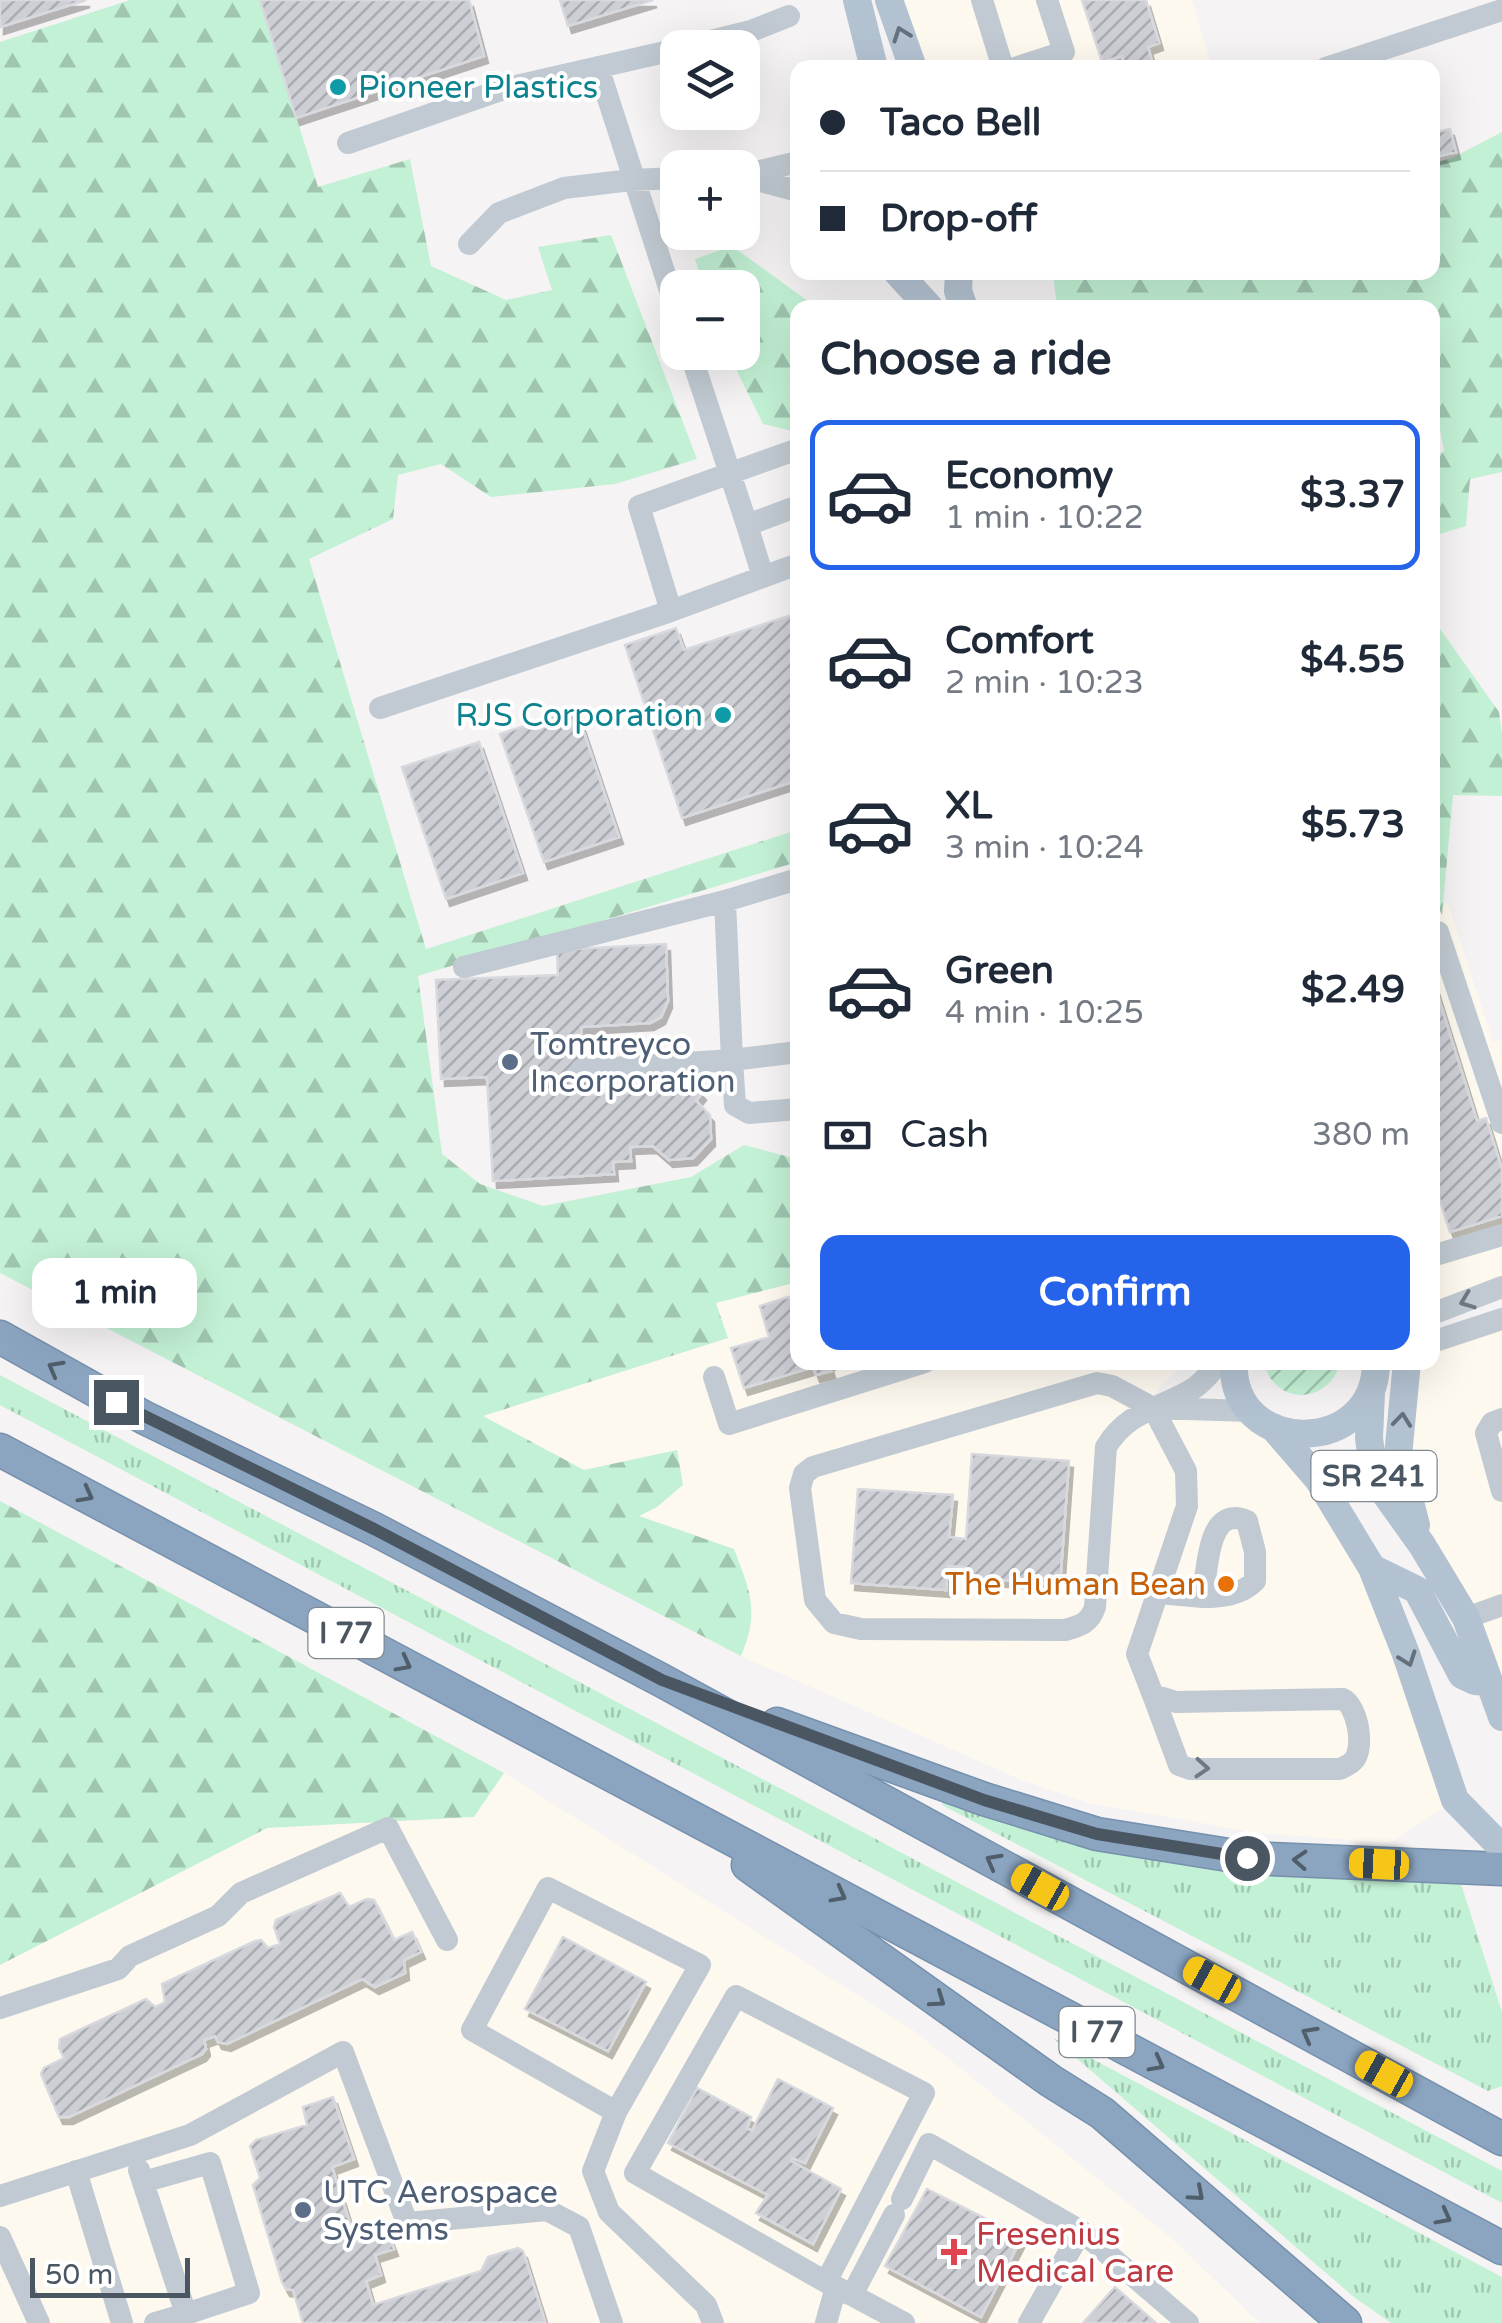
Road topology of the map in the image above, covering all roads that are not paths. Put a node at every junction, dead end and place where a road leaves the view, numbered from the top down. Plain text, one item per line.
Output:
1 (856, 0) edge
2 (889, 0) edge
3 (982, 0) edge
4 (1047, 0) edge
5 (1502, 10) edge
6 (788, 16) dead end
7 (754, 30) edge
8 (660, 53) edge
9 (872, 60) edge
10 (910, 60) edge
11 (1001, 60) edge
12 (1040, 60) edge
13 (1350, 60) edge
14 (598, 67) junction
15 (348, 143) dead end
16 (790, 164) edge
17 (760, 172) edge
18 (660, 179) edge
19 (631, 180) junction
20 (760, 181) edge
21 (790, 189) edge
22 (469, 244) dead end
23 (663, 270) edge
24 (904, 280) edge
25 (923, 300) edge
26 (696, 370) edge
27 (790, 451) edge
28 (732, 473) junction
29 (790, 509) edge
30 (747, 525) junction
31 (790, 567) edge
32 (763, 577) junction
33 (671, 611) junction
34 (380, 708) dead end
35 (790, 881) edge
36 (724, 901) junction
37 (1440, 938) edge
38 (464, 968) dead end
39 (790, 1053) edge
40 (732, 1060) junction
41 (581, 1070) dead end
42 (790, 1110) edge
43 (1502, 1123) edge
44 (1502, 1235) edge
45 (1440, 1254) edge
46 (1502, 1287) edge
47 (1440, 1311) edge
48 (1502, 1319) edge
49 (0, 1338) edge
50 (1440, 1339) edge
51 (900, 1370) edge
52 (1212, 1370) edge
53 (1235, 1370) edge
54 (1406, 1370) edge
55 (1380, 1373) edge
56 (714, 1377) dead end
57 (1154, 1408) junction
58 (1262, 1419) junction
59 (1502, 1419) edge
60 (0, 1450) edge
61 (1502, 1491) edge
62 (1422, 1545) junction
63 (1372, 1568) junction
64 (1158, 1593) junction
65 (1203, 1598) dead end
66 (1502, 1604) edge
67 (1466, 1618) junction
68 (662, 1680) junction
69 (1496, 1682) edge
70 (1153, 1695) junction
71 (1502, 1718) edge
72 (691, 1816) junction
73 (1502, 1848) edge
74 (1502, 1869) edge
75 (447, 1940) dead end
76 (0, 2008) edge
77 (616, 2112) junction
78 (1494, 2135) edge
79 (133, 2153) junction
80 (76, 2172) junction
81 (143, 2182) junction
82 (0, 2196) edge
83 (1081, 2231) junction
84 (0, 2238) edge
85 (1502, 2248) edge
86 (838, 2288) junction
87 (186, 2314) junction
88 (39, 2323) edge
89 (122, 2323) edge
90 (154, 2323) edge
91 (612, 2323) edge
92 (713, 2323) edge
93 (826, 2323) edge
94 (904, 2323) edge
95 (1029, 2323) edge
96 (1188, 2323) edge
97 (1345, 2323) edge

1 - 9 main road
10 -> 2 main road
3 - 11 street
4 - 12 street
5 - 13 street
6 - 7 street
8 - 14 street
14 - 15 street
14 - 19 street
16 - 17 street
18 - 19 street
19 - 22 street
19 - 23 street
20 - 21 street
24 - 25 main road
26 - 28 street
27 - 28 street
28 - 30 street
28 - 33 street
29 - 30 street
30 - 32 street
31 - 32 street
32 - 33 street
33 - 34 street
35 - 36 street
36 - 38 street
36 - 40 street
37 - 43 street
39 - 40 street
40 - 41 street
40 - 42 street
44 - 45 street
46 -> 47 street
48 - 50 street
68 -> 49 highway
51 - 56 street
52 - 57 street
53 - 58 main road
62 -> 54 main road
55 - 58 main road
55 - 62 main road, SR 241
57 - 57 street
57 - 58 street
57 - 64 street
58 - 63 main road
59 - 61 street
60 -> 72 highway, I 77
62 - 67 main road, SR 241
63 - 69 main road
63 -> 73 main road
64 - 65 street
64 - 70 street
66 - 67 street
67 - 69 main road, SR 241
74 -> 68 highway
78 -> 68 highway
69 - 71 main road, SR 241
70 -> 70 street
72 -> 85 highway, I 77
72 -> 97 highway
75 - 76 street
77 - 77 street
77 - 92 street
79 - 80 street
79 - 81 street
79 - 91 street
80 - 82 street
80 - 89 street
81 - 87 street
81 - 87 street
83 - 86 street
83 - 95 street
83 - 96 street
84 - 88 street
86 - 86 street
86 - 93 street
86 - 94 street
87 - 90 street

